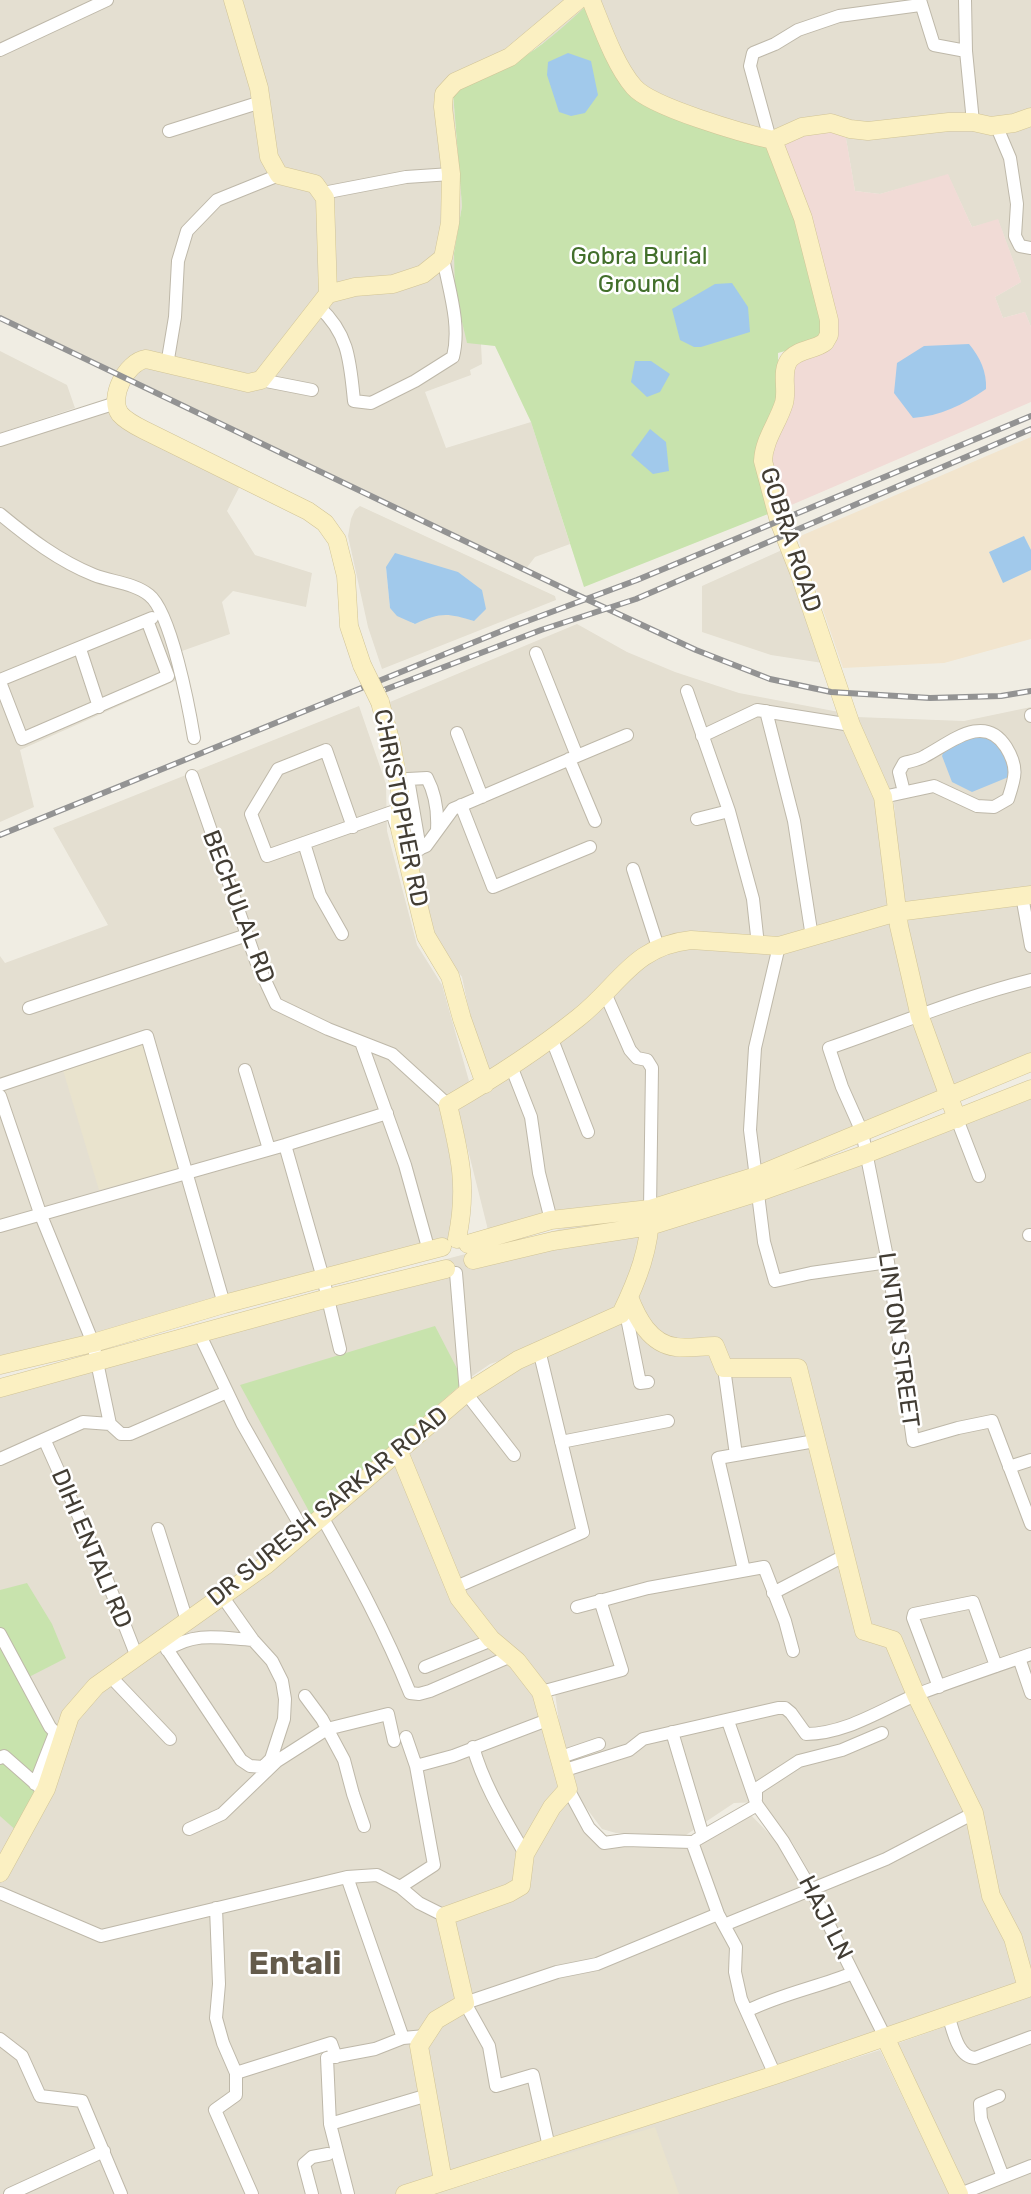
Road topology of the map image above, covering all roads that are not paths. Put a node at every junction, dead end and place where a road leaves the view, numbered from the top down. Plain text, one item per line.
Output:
1 (107, 0) edge
2 (233, 0) edge
3 (578, 0) edge
4 (591, 0) edge
5 (965, 0) edge
6 (920, 3) edge
7 (0, 50) edge
8 (966, 51) junction
9 (261, 102) junction
10 (1031, 117) edge
11 (972, 122) junction
12 (996, 125) junction
13 (169, 131) dead end
14 (771, 140) junction
15 (452, 174) junction
16 (279, 175) junction
17 (323, 193) junction
18 (1031, 248) edge
19 (443, 258) junction
20 (323, 300) junction
21 (167, 365) junction
22 (261, 380) junction
23 (312, 390) dead end
24 (116, 403) junction
25 (0, 440) edge
26 (0, 514) edge
27 (161, 614) junction
28 (147, 620) junction
29 (80, 649) junction
30 (536, 653) dead end
31 (0, 681) edge
32 (687, 691) dead end
33 (99, 707) junction
34 (766, 711) junction
35 (850, 725) junction
36 (457, 733) dead end
37 (627, 735) dead end
38 (702, 736) junction
39 (194, 737) dead end
40 (573, 757) junction
41 (192, 776) dead end
42 (904, 792) junction
43 (482, 797) junction
44 (883, 797) junction
45 (461, 805) junction
46 (729, 811) junction
47 (697, 819) dead end
48 (595, 821) dead end
49 (353, 827) junction
50 (437, 831) junction
51 (304, 843) junction
52 (590, 847) dead end
53 (413, 851) junction
54 (633, 869) dead end
55 (1026, 895) edge
56 (897, 912) junction
57 (342, 934) dead end
58 (247, 935) junction
59 (812, 937) junction
60 (758, 945) junction
61 (779, 946) junction
62 (1031, 946) edge
63 (658, 947) junction
64 (1031, 980) edge
65 (605, 993) junction
66 (29, 1008) dead end
67 (920, 1017) junction
68 (551, 1037) junction
69 (361, 1042) junction
70 (1031, 1062) edge
71 (511, 1066) junction
72 (245, 1070) dead end
73 (485, 1084) junction
74 (0, 1085) edge
75 (1031, 1089) edge
76 (0, 1096) edge
77 (948, 1096) junction
78 (448, 1105) junction
79 (387, 1113) junction
80 (957, 1119) junction
81 (588, 1132) dead end
82 (862, 1132) junction
83 (285, 1145) junction
84 (269, 1149) junction
85 (866, 1154) junction
86 (186, 1172) junction
87 (979, 1176) dead end
88 (757, 1184) junction
89 (40, 1213) junction
90 (650, 1217) junction
91 (551, 1220) junction
92 (0, 1226) edge
93 (454, 1248) junction
94 (888, 1262) junction
95 (451, 1271) junction
96 (323, 1278) junction
97 (629, 1297) junction
98 (328, 1298) junction
99 (223, 1304) junction
100 (621, 1315) junction
101 (199, 1333) junction
102 (93, 1343) junction
103 (341, 1349) dead end
104 (539, 1350) junction
105 (97, 1363) junction
106 (0, 1365) edge
107 (724, 1367) junction
108 (648, 1381) dead end
109 (0, 1388) edge
110 (227, 1392) junction
111 (466, 1393) junction
112 (668, 1421) dead end
113 (110, 1424) junction
114 (45, 1441) junction
115 (561, 1441) junction
116 (815, 1441) junction
117 (398, 1452) junction
118 (514, 1455) dead end
119 (736, 1455) junction
120 (0, 1459) edge
121 (1031, 1460) edge
122 (1009, 1467) junction
123 (321, 1516) junction
124 (1031, 1524) edge
125 (158, 1529) dead end
126 (304, 1532) junction
127 (844, 1556) junction
128 (744, 1570) junction
129 (456, 1587) junction
130 (773, 1593) junction
131 (222, 1596) junction
132 (600, 1600) junction
133 (577, 1607) dead end
134 (187, 1621) junction
135 (0, 1633) edge
136 (253, 1640) junction
137 (492, 1640) junction
138 (164, 1645) junction
139 (793, 1651) dead end
140 (511, 1656) junction
141 (1025, 1656) edge
142 (137, 1657) junction
143 (996, 1666) junction
144 (425, 1667) dead end
145 (110, 1676) junction
146 (939, 1687) junction
147 (541, 1692) junction
148 (1031, 1693) edge
149 (916, 1695) junction
150 (304, 1696) dead end
151 (550, 1719) junction
152 (728, 1721) junction
153 (327, 1729) junction
154 (672, 1732) junction
155 (883, 1733) dead end
156 (59, 1736) junction
157 (170, 1739) dead end
158 (599, 1744) dead end
159 (473, 1747) junction
160 (0, 1758) edge
161 (560, 1765) junction
162 (416, 1766) junction
163 (40, 1788) junction
164 (568, 1790) junction
165 (757, 1805) junction
166 (974, 1813) junction
167 (364, 1826) dead end
168 (189, 1829) dead end
169 (697, 1839) junction
170 (525, 1854) junction
171 (0, 1873) edge
172 (347, 1877) junction
173 (400, 1886) junction
174 (812, 1891) junction
175 (0, 1893) edge
176 (216, 1908) junction
177 (446, 1916) junction
178 (721, 1919) junction
179 (853, 1973) junction
180 (1030, 1991) edge
181 (465, 2003) junction
182 (747, 2011) junction
183 (948, 2015) junction
184 (425, 2036) junction
185 (884, 2037) junction
186 (1031, 2037) edge
187 (403, 2038) junction
188 (0, 2039) edge
189 (336, 2057) junction
190 (236, 2073) junction
191 (775, 2075) junction
192 (428, 2095) junction
193 (999, 2096) dead end
194 (330, 2124) junction
195 (549, 2147) junction
196 (104, 2151) junction
197 (328, 2154) dead end
198 (1031, 2166) edge
199 (1003, 2177) junction
200 (443, 2181) junction
201 (10, 2194) edge
202 (121, 2194) edge
203 (252, 2194) edge
204 (312, 2194) edge
205 (348, 2194) edge
206 (405, 2194) edge
207 (960, 2194) edge

1 - 7 street
2 - 9 street
3 - 15 street
4 - 14 street
5 - 8 street
6 - 8 street
6 - 14 street
8 - 11 street
9 - 13 street
9 - 16 street
10 - 12 street
11 - 12 street
11 - 14 street
12 - 18 street
14 - 35 street, GOBRA ROAD
15 - 17 street
15 - 19 street
16 - 17 street
16 - 21 street
17 - 20 street
19 - 20 street
19 - 20 street
20 - 22 street
21 - 22 street
21 - 24 street
22 - 23 street
24 - 25 street
24 - 53 street, CHRISTOPHER RD, bridge
26 - 27 street
27 - 28 street
27 - 39 street
28 - 29 street
28 - 33 street
29 - 31 street
29 - 33 street
30 - 40 street
31 - 33 street
32 - 38 street
34 - 35 street
34 - 38 street
34 - 59 street
35 - 44 street, GOBRA ROAD
36 - 43 street
37 - 40 street
38 - 46 street
40 - 43 street
40 - 48 street
41 - 58 street, BECHULAL RD
42 - 42 street
42 - 44 street
43 - 45 street
44 - 56 street, GOBRA ROAD
45 - 50 street
45 - 52 street
46 - 47 street
46 - 60 street
49 - 51 street
49 - 51 street
49 - 53 street
50 - 53 street
50 - 53 street
51 - 57 street
53 - 73 street, CHRISTOPHER RD
54 - 63 street
55 - 56 street
55 - 62 street
56 - 59 street
56 - 67 street, GOBRA ROAD
58 - 66 street
58 - 69 street, BECHULAL RD
59 - 61 street
60 - 61 street
60 - 63 street
61 - 88 street
63 - 65 street
64 - 67 street
65 - 68 street
65 - 90 street
67 - 77 street, GOBRA ROAD
67 - 82 street, LINTON STREET
68 - 71 street
68 - 81 street
69 - 78 street, BECHULAL RD
69 - 79 street
70 - 77 street
71 - 73 street
71 - 91 street
72 - 84 street
73 - 78 street
74 - 86 street
75 - 80 street
76 - 89 street
77 - 80 street, GOBRA ROAD
77 - 82 street
78 - 93 street
79 - 83 street
79 - 93 street
80 - 85 street
80 - 87 street
82 - 85 street, LINTON STREET
82 - 88 street
83 - 84 street
83 - 96 street
84 - 86 street
85 - 88 street
85 - 94 street, LINTON STREET
86 - 89 street
86 - 99 street
88 - 90 street
88 - 94 street
89 - 92 street
89 - 102 street
90 - 91 street
90 - 93 street
90 - 97 street
91 - 93 street
93 - 95 street
93 - 95 street
93 - 96 street
94 - 122 street, LINTON STREET
95 - 98 street
95 - 111 street
96 - 98 street
96 - 99 street
97 - 100 street
97 - 107 street
98 - 101 street
98 - 103 street
99 - 102 street
100 - 104 street, DR SURESH SARKAR ROAD
100 - 108 street
101 - 105 street
101 - 110 street
102 - 105 street
102 - 106 street
104 - 111 street, DR SURESH SARKAR ROAD
104 - 115 street
105 - 109 street
105 - 113 street
107 - 116 street
107 - 119 street
110 - 113 street
110 - 126 street
111 - 117 street, DR SURESH SARKAR ROAD
111 - 118 street
112 - 115 street
113 - 114 street
114 - 120 street
114 - 142 street, DIHI ENTALI RD
115 - 129 street
116 - 119 street
116 - 127 street
117 - 123 street, DR SURESH SARKAR ROAD
117 - 129 street
119 - 128 street
121 - 122 street
122 - 124 street, LINTON STREET
123 - 126 street, DR SURESH SARKAR ROAD
123 - 140 street
125 - 134 street
126 - 131 street, DR SURESH SARKAR ROAD
127 - 130 street
127 - 149 street
128 - 130 street
128 - 132 street
129 - 137 street
130 - 139 street
131 - 134 street, DR SURESH SARKAR ROAD
131 - 136 street
132 - 133 street
132 - 147 street
134 - 138 street, DR SURESH SARKAR ROAD
135 - 156 street
136 - 138 street
136 - 138 street
137 - 140 street
137 - 144 street
138 - 142 street, DR SURESH SARKAR ROAD
140 - 147 street
141 - 143 street
141 - 148 street
142 - 145 street, DR SURESH SARKAR ROAD
143 - 146 street
143 - 146 street
145 - 156 street, DR SURESH SARKAR ROAD
145 - 157 street
146 - 149 street
147 - 151 street
149 - 152 street
149 - 166 street
150 - 153 street
151 - 159 street
151 - 161 street
152 - 154 street
152 - 165 street, HAJI LN
153 - 162 street
153 - 167 street
153 - 168 street
154 - 161 street
154 - 169 street
155 - 165 street
156 - 163 street, DR SURESH SARKAR ROAD
158 - 161 street
159 - 162 street
159 - 170 street
160 - 163 street
161 - 164 street
162 - 173 street
163 - 171 street, DR SURESH SARKAR ROAD
164 - 169 street
164 - 170 street
165 - 169 street
165 - 174 street, HAJI LN
166 - 174 street
166 - 180 street
169 - 178 street
170 - 177 street
172 - 173 street
172 - 176 street
172 - 187 street
173 - 177 street
174 - 178 street
174 - 179 street, HAJI LN
175 - 176 street
176 - 190 street
177 - 181 street
178 - 181 street
178 - 182 street
179 - 182 street
179 - 185 street, HAJI LN
180 - 183 street
181 - 184 street
181 - 195 street
182 - 191 street
183 - 185 street
183 - 186 street
184 - 187 street
184 - 192 street
185 - 191 street
185 - 207 street
187 - 189 street
188 - 196 street
189 - 190 street
189 - 194 street
190 - 203 street
191 - 195 street
192 - 194 street
192 - 200 street
193 - 199 street
194 - 205 street
195 - 200 street
196 - 201 street
196 - 202 street
197 - 204 street
198 - 199 street
199 - 207 street
200 - 206 street

